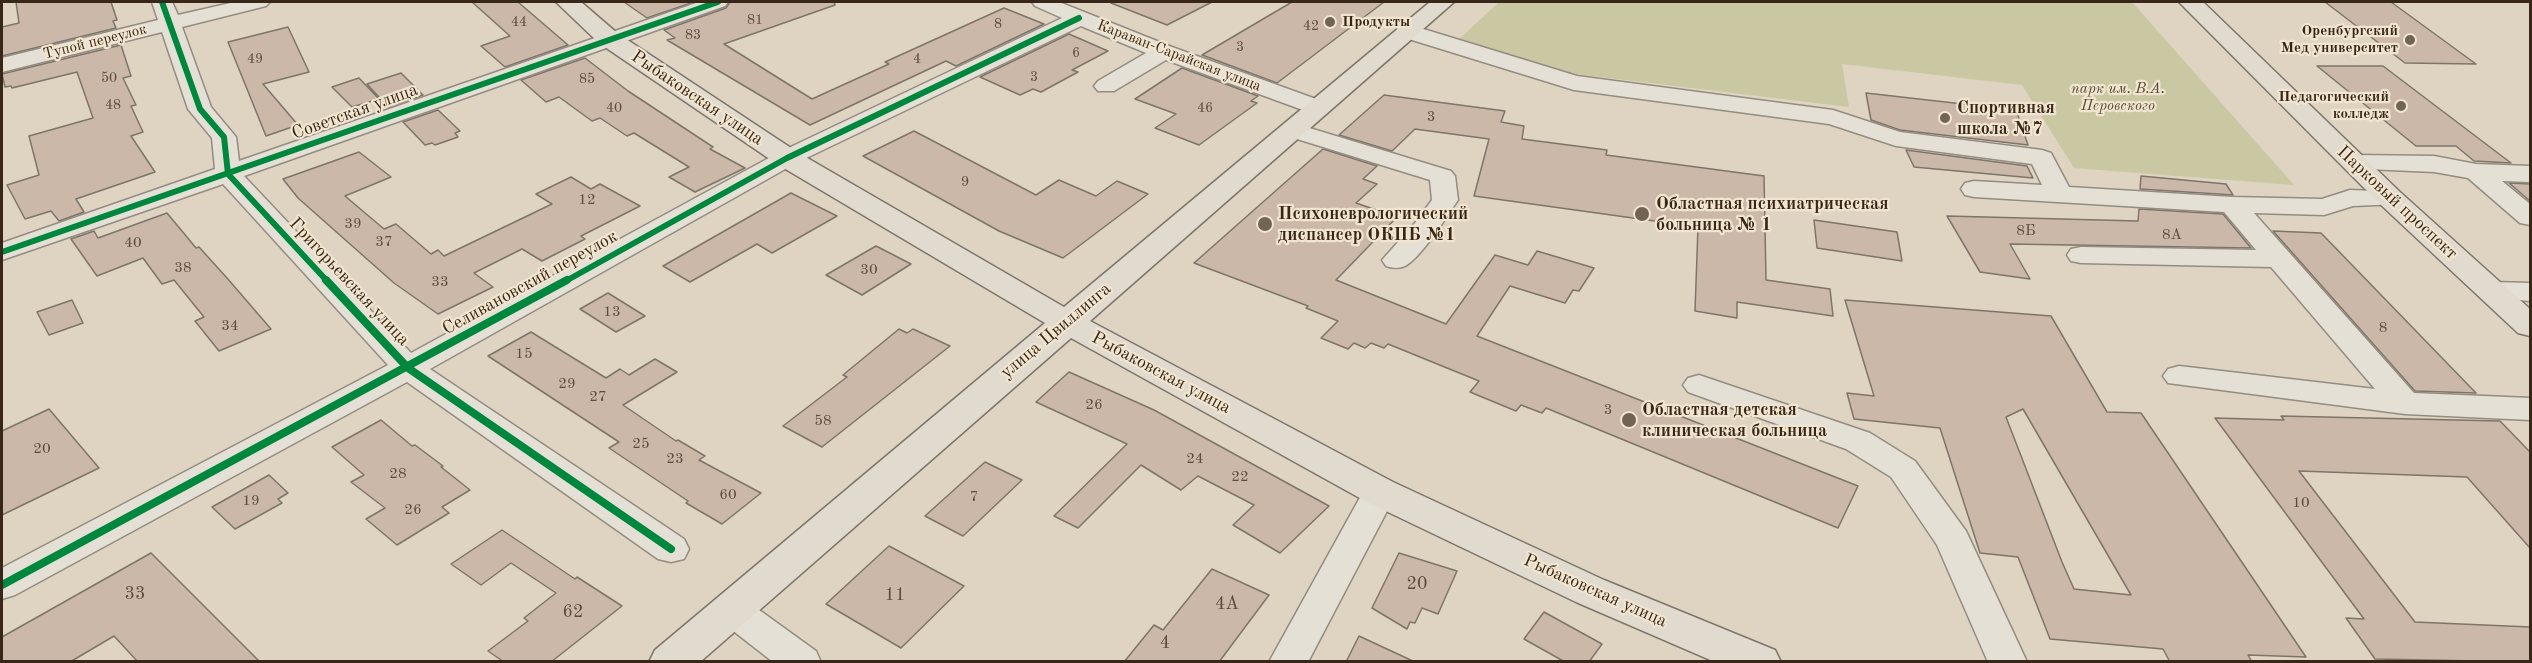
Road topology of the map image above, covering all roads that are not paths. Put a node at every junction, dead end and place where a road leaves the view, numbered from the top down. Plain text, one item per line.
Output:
1 (259, 2) edge
2 (568, 2) edge
3 (718, 2) edge
4 (1042, 2) edge
5 (1443, 2) edge
6 (2190, 2) edge
7 (165, 13) edge
8 (1079, 18) junction
9 (1407, 32) junction
10 (608, 38) junction
11 (1164, 52) junction
12 (2, 65) edge
13 (1106, 86) dead end
14 (1318, 108) junction
15 (1293, 130) junction
16 (787, 158) junction
17 (2354, 163) junction
18 (2476, 172) junction
19 (228, 174) junction
20 (2530, 174) edge
21 (1974, 189) dead end
22 (2060, 195) junction
23 (2390, 198) junction
24 (2232, 205) junction
25 (2530, 217) edge
26 (2, 252) edge
27 (2081, 255) dead end
28 (2281, 259) junction
29 (1396, 261) dead end
30 (2492, 291) junction
31 (2530, 292) edge
32 (1066, 322) junction
33 (2530, 326) edge
34 (408, 368) junction
35 (2179, 376) dead end
36 (1699, 385) dead end
37 (2405, 403) junction
38 (2530, 409) edge
39 (1380, 492) junction
40 (671, 549) dead end
41 (2, 585) edge
42 (731, 609) junction
43 (670, 662) edge
44 (802, 662) edge
45 (1288, 662) edge
46 (1760, 662) edge
47 (2008, 662) edge

1 - 7 street, Тупой переулок
2 - 10 main road, Рыбаковская улица
3 - 10 street, Советская улица
4 - 8 street, Караван-Сарайская улица
5 - 9 main road, улица Цвиллинга
6 - 17 main road, Парковый проспект
7 - 12 street, Тупой переулок
7 - 19 street
8 - 11 street, Караван-Сарайская улица
8 - 16 street, Селивановский переулок
9 - 14 main road, улица Цвиллинга
9 - 22 street
10 - 16 main road, Рыбаковская улица
10 - 19 street, Советская улица
11 - 13 street
11 - 14 street, Караван-Сарайская улица
14 - 15 main road, улица Цвиллинга
15 - 29 street
15 - 32 main road, улица Цвиллинга
16 - 32 main road, Рыбаковская улица
16 - 34 street, Селивановский переулок
17 - 18 street
17 - 23 main road, Парковый проспект
18 - 20 street
18 - 25 street
19 - 26 street, Советская улица
19 - 34 street, Григорьевская улица
21 - 22 street
22 - 24 street
23 - 24 street
23 - 30 main road, Парковый проспект
24 - 28 street
27 - 28 street
28 - 37 street
30 - 31 street
30 - 33 main road, Парковый проспект
32 - 39 main road, Рыбаковская улица
32 - 42 main road, улица Цвиллинга
34 - 40 street, Григорьевская улица
34 - 41 street, Селивановский переулок
35 - 37 street
36 - 47 street
37 - 38 street
39 - 45 street
39 - 46 main road, Рыбаковская улица
42 - 43 main road, улица Цвиллинга
42 - 44 street

